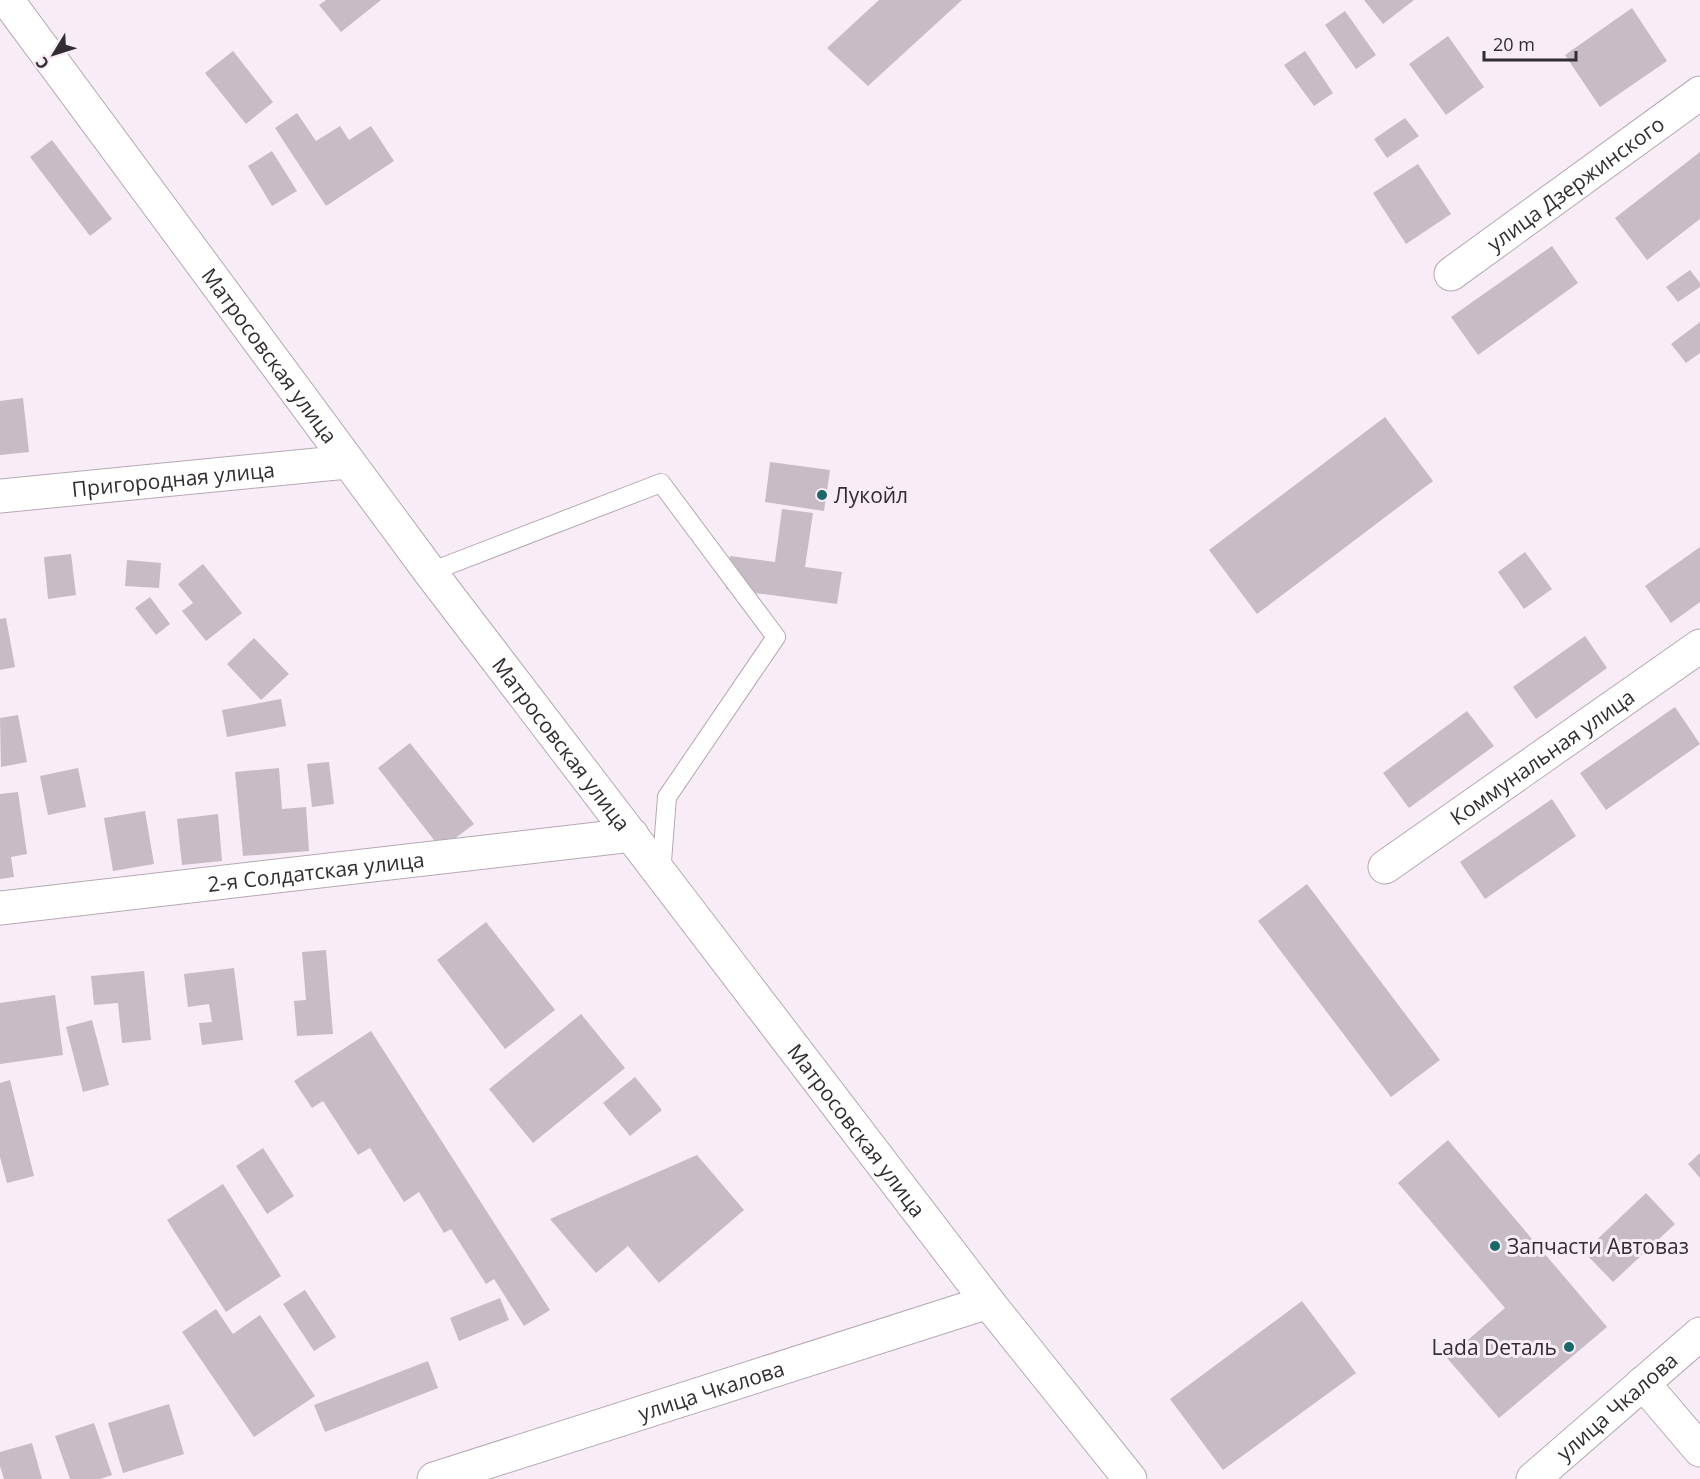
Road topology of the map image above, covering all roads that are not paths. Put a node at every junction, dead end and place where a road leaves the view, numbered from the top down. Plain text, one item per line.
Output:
1 (7, 0) edge
2 (1700, 93) edge
3 (1451, 274) dead end
4 (347, 462) junction
5 (0, 496) edge
6 (430, 572) junction
7 (1700, 646) edge
8 (632, 836) junction
9 (1385, 867) dead end
10 (661, 874) junction
11 (0, 908) edge
12 (988, 1302) junction
13 (1700, 1334) edge
14 (1643, 1383) junction
15 (1700, 1450) edge
16 (434, 1479) edge
17 (1130, 1479) edge
18 (1533, 1479) edge

1 - 4 main road, Матросовская улица
2 - 3 main road, улица Дзержинского
4 - 5 main road, Пригородная улица
4 - 6 main road, Матросовская улица
6 - 8 main road, Матросовская улица
6 - 10 lane
7 - 9 main road, Коммунальная улица
8 - 10 main road, Матросовская улица
8 - 11 main road, 2-я Солдатская улица
10 - 12 main road, Матросовская улица
12 - 16 main road, улица Чкалова
12 - 17 main road, Матросовская улица
13 - 14 main road, улица Чкалова
14 - 15 main road
14 - 18 main road, улица Чкалова

